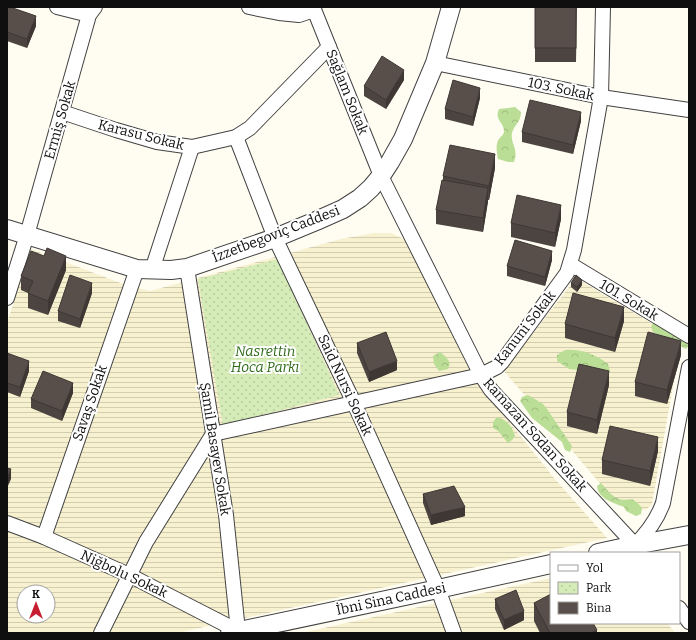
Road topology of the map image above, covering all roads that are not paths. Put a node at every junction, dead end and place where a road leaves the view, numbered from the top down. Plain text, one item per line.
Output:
1 (57, 7) edge
2 (249, 7) edge
3 (451, 7) edge
4 (603, 7) edge
5 (313, 9) edge
6 (92, 11) edge
7 (329, 47) junction
8 (435, 63) junction
9 (601, 97) junction
10 (689, 110) edge
11 (62, 112) junction
12 (236, 137) junction
13 (192, 147) junction
14 (381, 176) junction
15 (7, 229) edge
16 (27, 235) junction
17 (275, 238) junction
18 (570, 264) junction
19 (187, 268) junction
20 (145, 270) junction
21 (7, 298) edge
22 (689, 336) edge
23 (689, 367) edge
24 (481, 375) junction
25 (354, 403) junction
26 (213, 434) junction
27 (7, 523) edge
28 (689, 535) edge
29 (44, 537) junction
30 (638, 549) edge
31 (608, 552) edge
32 (550, 564) edge
33 (129, 575) junction
34 (438, 589) junction
35 (680, 609) edge
36 (689, 622) edge
37 (257, 630) edge
38 (234, 632) edge
39 (101, 633) edge
40 (454, 633) edge

1 - 6 street
2 - 5 street
3 - 8 street, İzzetbegoviç Caddesi
4 - 9 street, Kanuni Sokak
5 - 7 street, Sağlam Sokak
6 - 11 street, Ermiş Sokak
7 - 12 street, Karasu Sokak
7 - 14 street, Sağlam Sokak
8 - 9 street, 103. Sokak
8 - 14 street, İzzetbegoviç Caddesi
9 - 10 street, 103. Sokak
9 - 18 street, Kanuni Sokak
11 - 13 street, Karasu Sokak
11 - 16 street, Ermiş Sokak
12 - 13 street, Karasu Sokak
12 - 17 street, Said Nursi Sokak
13 - 20 street, Savaş Sokak
14 - 17 street, İzzetbegoviç Caddesi
14 - 24 street, Ramazan Sodan Sokak
15 - 16 street, İzzetbegoviç Caddesi
16 - 20 street, İzzetbegoviç Caddesi
16 - 21 street, Ermiş Sokak
17 - 19 street, İzzetbegoviç Caddesi
17 - 25 street, Said Nursi Sokak
18 - 22 street, 101. Sokak
18 - 24 street, Kanuni Sokak
19 - 20 street, İzzetbegoviç Caddesi
19 - 26 street, Şamil Basayev Sokak
20 - 29 street, Savaş Sokak
23 - 30 street
24 - 25 street, Kanuni Sokak
24 - 30 street, Ramazan Sodan Sokak
25 - 26 street, Kanuni Sokak
25 - 34 street, Said Nursi Sokak
26 - 33 street
26 - 38 street, Şamil Basayev Sokak
27 - 29 street, Niğbolu Sokak
28 - 30 street
29 - 33 street, Niğbolu Sokak
30 - 31 street
32 - 34 street, İbni Sina Caddesi
33 - 38 street, Niğbolu Sokak
33 - 39 street
34 - 37 street, İbni Sina Caddesi
34 - 40 street, Said Nursi Sokak
35 - 36 street
37 - 38 street, İbni Sina Caddesi

